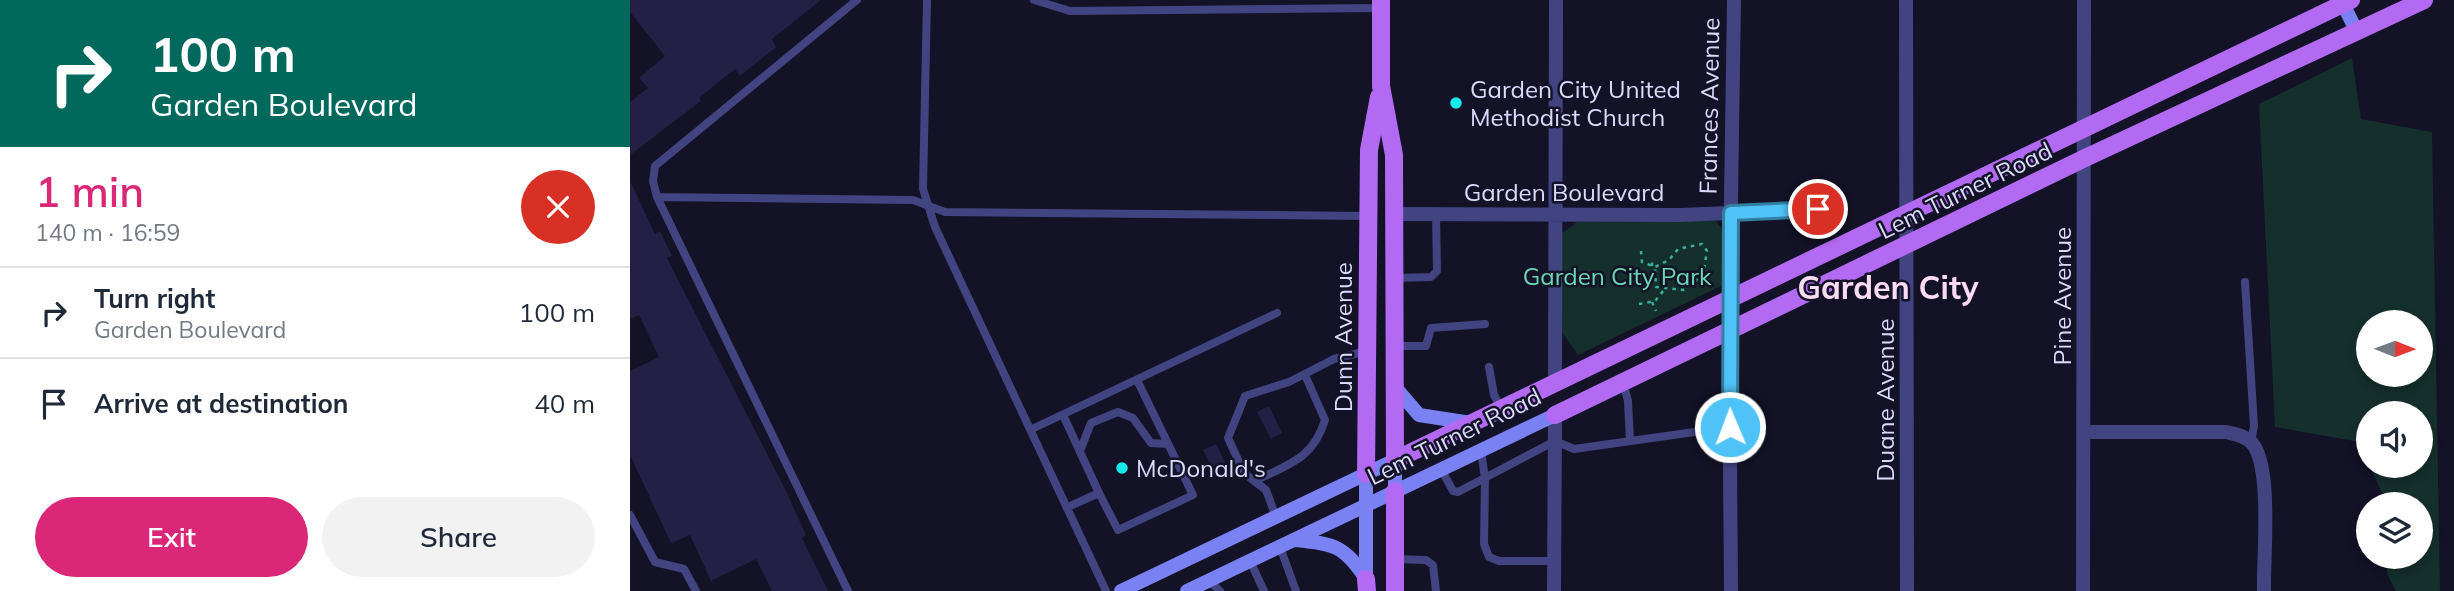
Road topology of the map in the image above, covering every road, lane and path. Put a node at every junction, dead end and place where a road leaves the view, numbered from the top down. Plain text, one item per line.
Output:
1 (856, 0) edge
2 (927, 0) edge
3 (1034, 0) edge
4 (1327, 0) edge
5 (1556, 0) edge
6 (1734, 0) edge
7 (1906, 0) edge
8 (2084, 0) edge
9 (2424, 0) edge
10 (2347, 2) edge
11 (1381, 4) edge
12 (1326, 10) junction
13 (2356, 30) junction
14 (1381, 86) junction
15 (2085, 128) junction
16 (2084, 159) junction
17 (657, 197) junction
18 (929, 207) junction
19 (1818, 209) dead end
20 (1555, 213) junction
21 (1731, 213) junction
22 (1907, 213) junction
23 (1394, 214) junction
24 (1436, 214) junction
25 (1368, 216) junction
26 (1907, 245) junction
27 (1641, 251) dead end
28 (1652, 258) dead end
29 (1653, 266) junction
30 (1394, 278) junction
31 (2245, 282) dead end
32 (1664, 290) junction
33 (1729, 299) junction
34 (1652, 303) junction
35 (1639, 304) dead end
36 (1656, 311) dead end
37 (1277, 313) dead end
38 (1485, 324) dead end
39 (1729, 332) junction
40 (1395, 346) junction
41 (1367, 351) junction
42 (1489, 368) dead end
43 (1305, 374) junction
44 (1137, 380) junction
45 (1623, 382) junction
46 (1556, 383) junction
47 (1395, 387) junction
48 (1501, 409) junction
49 (1063, 415) junction
50 (1555, 415) junction
51 (1471, 423) junction
52 (1730, 427) junction
53 (1032, 429) junction
54 (2085, 432) junction
55 (1630, 441) junction
56 (1555, 442) junction
57 (2251, 442) junction
58 (1168, 444) junction
59 (1481, 450) junction
60 (1080, 452) junction
61 (1395, 460) junction
62 (1441, 469) junction
63 (1366, 474) junction
64 (1485, 479) junction
65 (1255, 481) junction
66 (1395, 491) junction
67 (1099, 493) junction
68 (1366, 505) junction
69 (1068, 507) junction
70 (630, 516) edge
71 (1276, 517) junction
72 (1294, 540) junction
73 (1280, 547) junction
74 (1395, 559) junction
75 (1250, 561) junction
76 (1554, 561) junction
77 (1366, 585) edge
78 (1214, 586) edge
79 (696, 591) edge
80 (848, 591) edge
81 (1107, 591) edge
82 (1121, 591) edge
83 (1188, 591) edge
84 (1264, 591) edge
85 (1296, 591) edge
86 (1395, 591) edge
87 (1436, 591) edge
88 (1554, 591) edge
89 (1731, 591) edge
90 (1907, 591) edge
91 (2083, 591) edge
92 (2263, 591) edge

1 - 17 lane
2 - 18 lane
3 - 12 lane
4 - 12 lane
5 - 20 street
6 - 21 street, Frances Avenue
7 - 22 street, Duane Avenue
8 - 15 street, Pine Avenue
9 - 13 main road, Lem Turner Road
10 - 13 main road
10 - 15 main road, Lem Turner Road
11 - 12 lane
11 - 14 main road, Dunn Avenue
13 - 16 main road, Lem Turner Road
14 - 23 main road, Dunn Avenue
14 - 25 main road, Dunn Avenue
15 - 16 street, Pine Avenue
15 - 22 main road, Lem Turner Road
16 - 26 main road, Lem Turner Road
16 - 54 street, Pine Avenue
17 - 18 lane
17 - 80 lane
18 - 25 lane
18 - 53 lane
19 - 21 street, Garden Boulevard
20 - 21 street, Garden Boulevard
20 - 24 street, Garden Boulevard
20 - 46 street
21 - 33 street, Frances Avenue
22 - 26 street, Duane Avenue
22 - 33 main road, Lem Turner Road
23 - 24 street, Garden Boulevard
23 - 30 main road, Dunn Avenue
24 - 30 lane
25 - 41 main road, Dunn Avenue
26 - 39 main road, Lem Turner Road
26 - 90 street, Duane Avenue
27 - 29 path
28 - 29 path
29 - 32 path
29 - 32 path
30 - 40 main road, Dunn Avenue
31 - 57 lane
32 - 34 path
33 - 39 street, Frances Avenue
33 - 46 main road, Lem Turner Road
34 - 35 path
34 - 36 path
37 - 44 lane
38 - 40 lane
39 - 45 main road, Lem Turner Road
39 - 52 street, Frances Avenue
40 - 47 main road, Dunn Avenue
41 - 43 lane
41 - 63 main road, Dunn Avenue
42 - 48 lane
43 - 65 lane
43 - 65 lane
44 - 49 lane
44 - 58 lane
45 - 50 main road, Lem Turner Road
45 - 55 lane
46 - 48 main road, Lem Turner Road
47 - 51 main road
47 - 61 main road, Dunn Avenue
48 - 51 main road, Lem Turner Road
49 - 53 lane
49 - 60 lane
50 - 56 street
50 - 59 main road, Lem Turner Road
51 - 61 main road, Lem Turner Road
52 - 55 lane
52 - 89 street, Frances Avenue
53 - 69 lane
54 - 57 street
54 - 91 street, Pine Avenue
55 - 56 lane
56 - 64 lane
56 - 76 street
57 - 92 street
58 - 60 lane
58 - 67 lane
59 - 62 main road, Lem Turner Road
59 - 64 lane
60 - 67 lane
61 - 63 main road, Lem Turner Road
61 - 66 main road, Dunn Avenue
62 - 64 lane
62 - 66 main road, Lem Turner Road
63 - 68 main road, Dunn Avenue
63 - 71 main road, Lem Turner Road
64 - 76 lane
65 - 71 lane
66 - 68 main road, Lem Turner Road
66 - 74 main road, Dunn Avenue
67 - 69 lane
68 - 72 main road, Lem Turner Road
68 - 77 main road, Dunn Avenue
69 - 81 lane
70 - 79 lane
71 - 82 main road, Lem Turner Road
72 - 73 main road, Lem Turner Road
72 - 77 main road
73 - 75 main road, Lem Turner Road
73 - 85 lane
74 - 86 main road, Dunn Avenue
74 - 87 lane
75 - 78 main road, Lem Turner Road
75 - 84 lane
76 - 88 street
78 - 83 main road, Lem Turner Road

